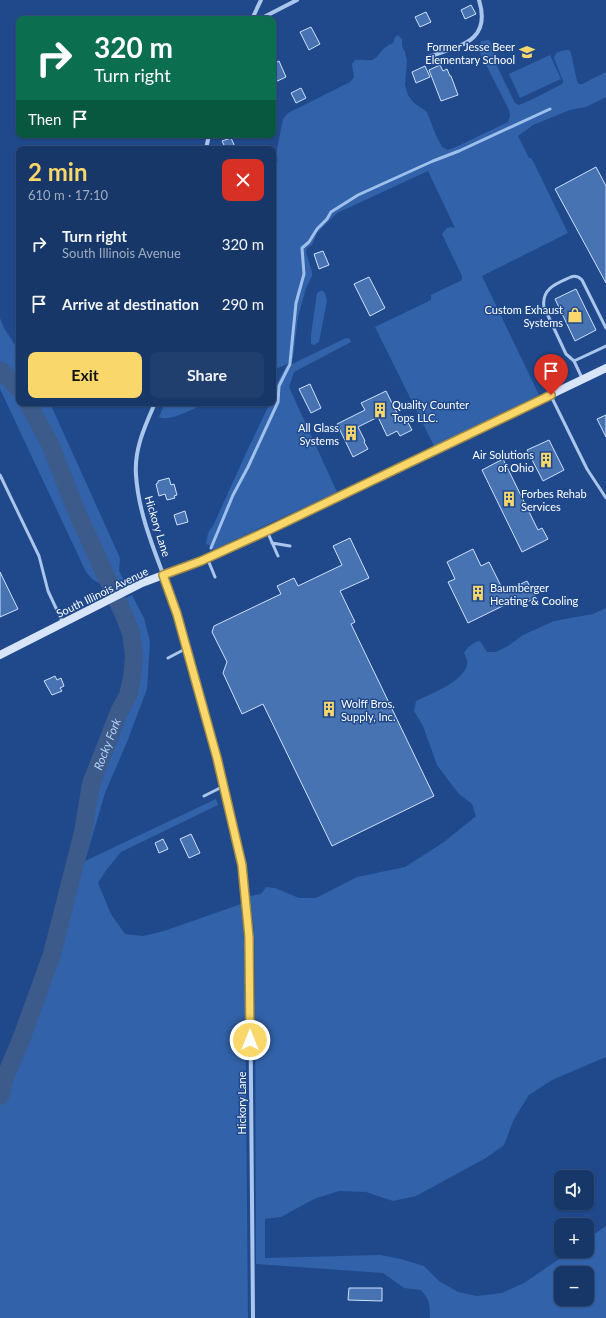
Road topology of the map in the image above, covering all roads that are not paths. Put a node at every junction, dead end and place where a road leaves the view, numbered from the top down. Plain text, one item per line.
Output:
1 (261, 0) edge
2 (297, 0) edge
3 (478, 0) edge
4 (253, 16) edge
5 (266, 16) edge
6 (428, 58) dead end
7 (606, 328) edge
8 (606, 346) edge
9 (574, 361) junction
10 (606, 369) edge
11 (583, 379) junction
12 (551, 395) junction
13 (154, 406) edge
14 (0, 475) edge
15 (606, 498) edge
16 (267, 531) junction
17 (272, 543) junction
18 (290, 546) dead end
19 (278, 556) dead end
20 (207, 558) junction
21 (163, 575) junction
22 (215, 577) dead end
23 (63, 623) junction
24 (187, 648) junction
25 (0, 655) edge
26 (168, 658) dead end
27 (224, 786) junction
28 (204, 796) dead end
29 (253, 1318) edge

1 - 4 street
2 - 5 street
3 - 6 street
7 - 9 lane
8 - 9 lane
9 - 11 lane
10 - 11 main road, South Illinois Avenue
11 - 12 main road, South Illinois Avenue
12 - 15 lane
12 - 16 main road, South Illinois Avenue
13 - 21 street, Hickory Lane
14 - 23 lane
16 - 17 lane
16 - 20 main road, South Illinois Avenue
17 - 18 lane
17 - 19 lane
20 - 21 main road, South Illinois Avenue
20 - 22 lane
21 - 23 main road, South Illinois Avenue
21 - 24 street, Hickory Lane
23 - 25 main road, South Illinois Avenue
24 - 26 lane
24 - 27 street, Hickory Lane
27 - 28 lane
27 - 29 street, Hickory Lane

